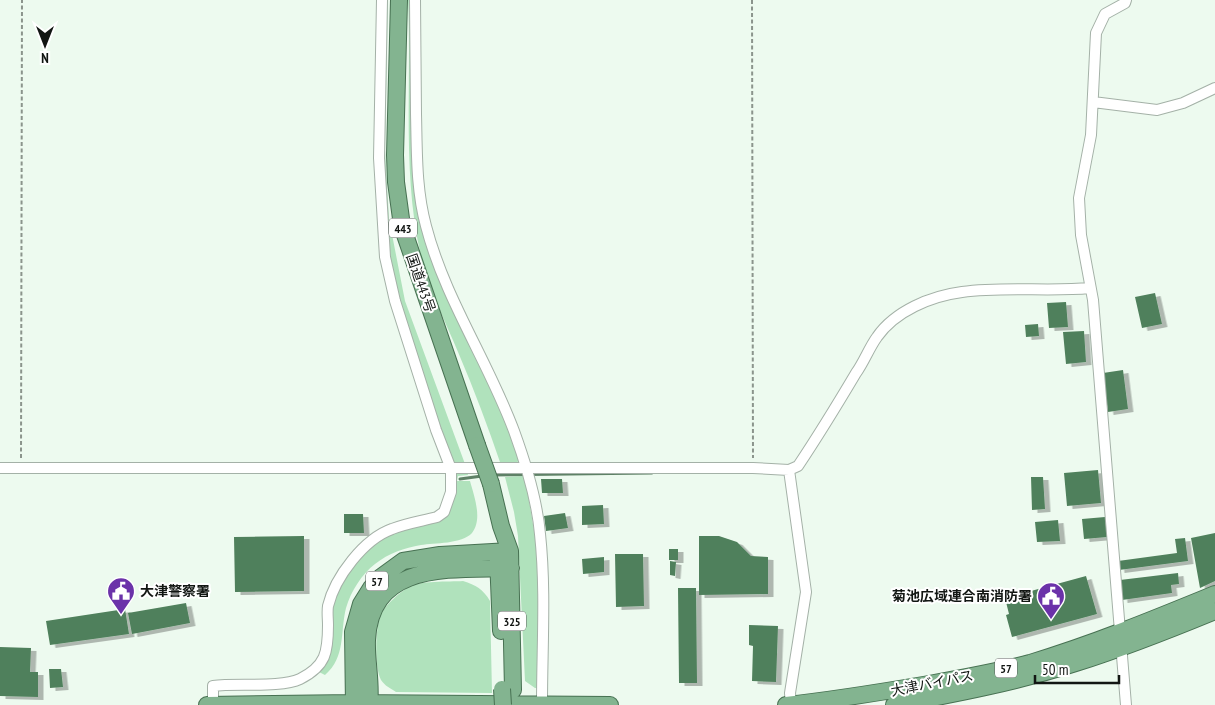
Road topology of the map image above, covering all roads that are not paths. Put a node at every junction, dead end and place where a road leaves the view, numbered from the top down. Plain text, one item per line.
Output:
1 (382, 0) edge
2 (398, 0) edge
3 (415, 0) edge
4 (1126, 0) edge
5 (1215, 88) edge
6 (1093, 102) junction
7 (1090, 288) junction
8 (0, 468) edge
9 (526, 468) junction
10 (450, 469) junction
11 (789, 470) junction
12 (504, 551) junction
13 (505, 568) junction
14 (1215, 594) edge
15 (1215, 611) edge
16 (1120, 640) junction
17 (508, 697) edge
18 (361, 704) edge
19 (542, 704) junction
20 (791, 704) edge
21 (206, 705) edge
22 (212, 705) edge
23 (610, 705) edge
24 (786, 705) edge
25 (894, 705) edge
26 (1126, 705) edge

1 - 10 street
2 - 12 highway, 国道443号 / 443, bridge
3 - 9 street
4 - 6 street
5 - 6 street
6 - 7 street
7 - 11 street
7 - 16 street
8 - 10 street
9 - 10 street
9 - 11 street
9 - 19 street
10 - 22 street
11 - 20 street
12 - 13 highway, 国道443号 / 443
12 - 18 highway, 57
13 - 17 highway, 325
13 - 18 highway, 57
14 - 16 highway, 大津バイパス / 57
15 - 16 highway, 大津バイパス / 57
16 - 20 highway, 大津バイパス / 57
16 - 25 highway, 大津バイパス / 57
16 - 26 street
18 - 19 highway
18 - 22 highway
19 - 23 highway
20 - 24 highway, 大津バイパス / 57
21 - 22 highway

